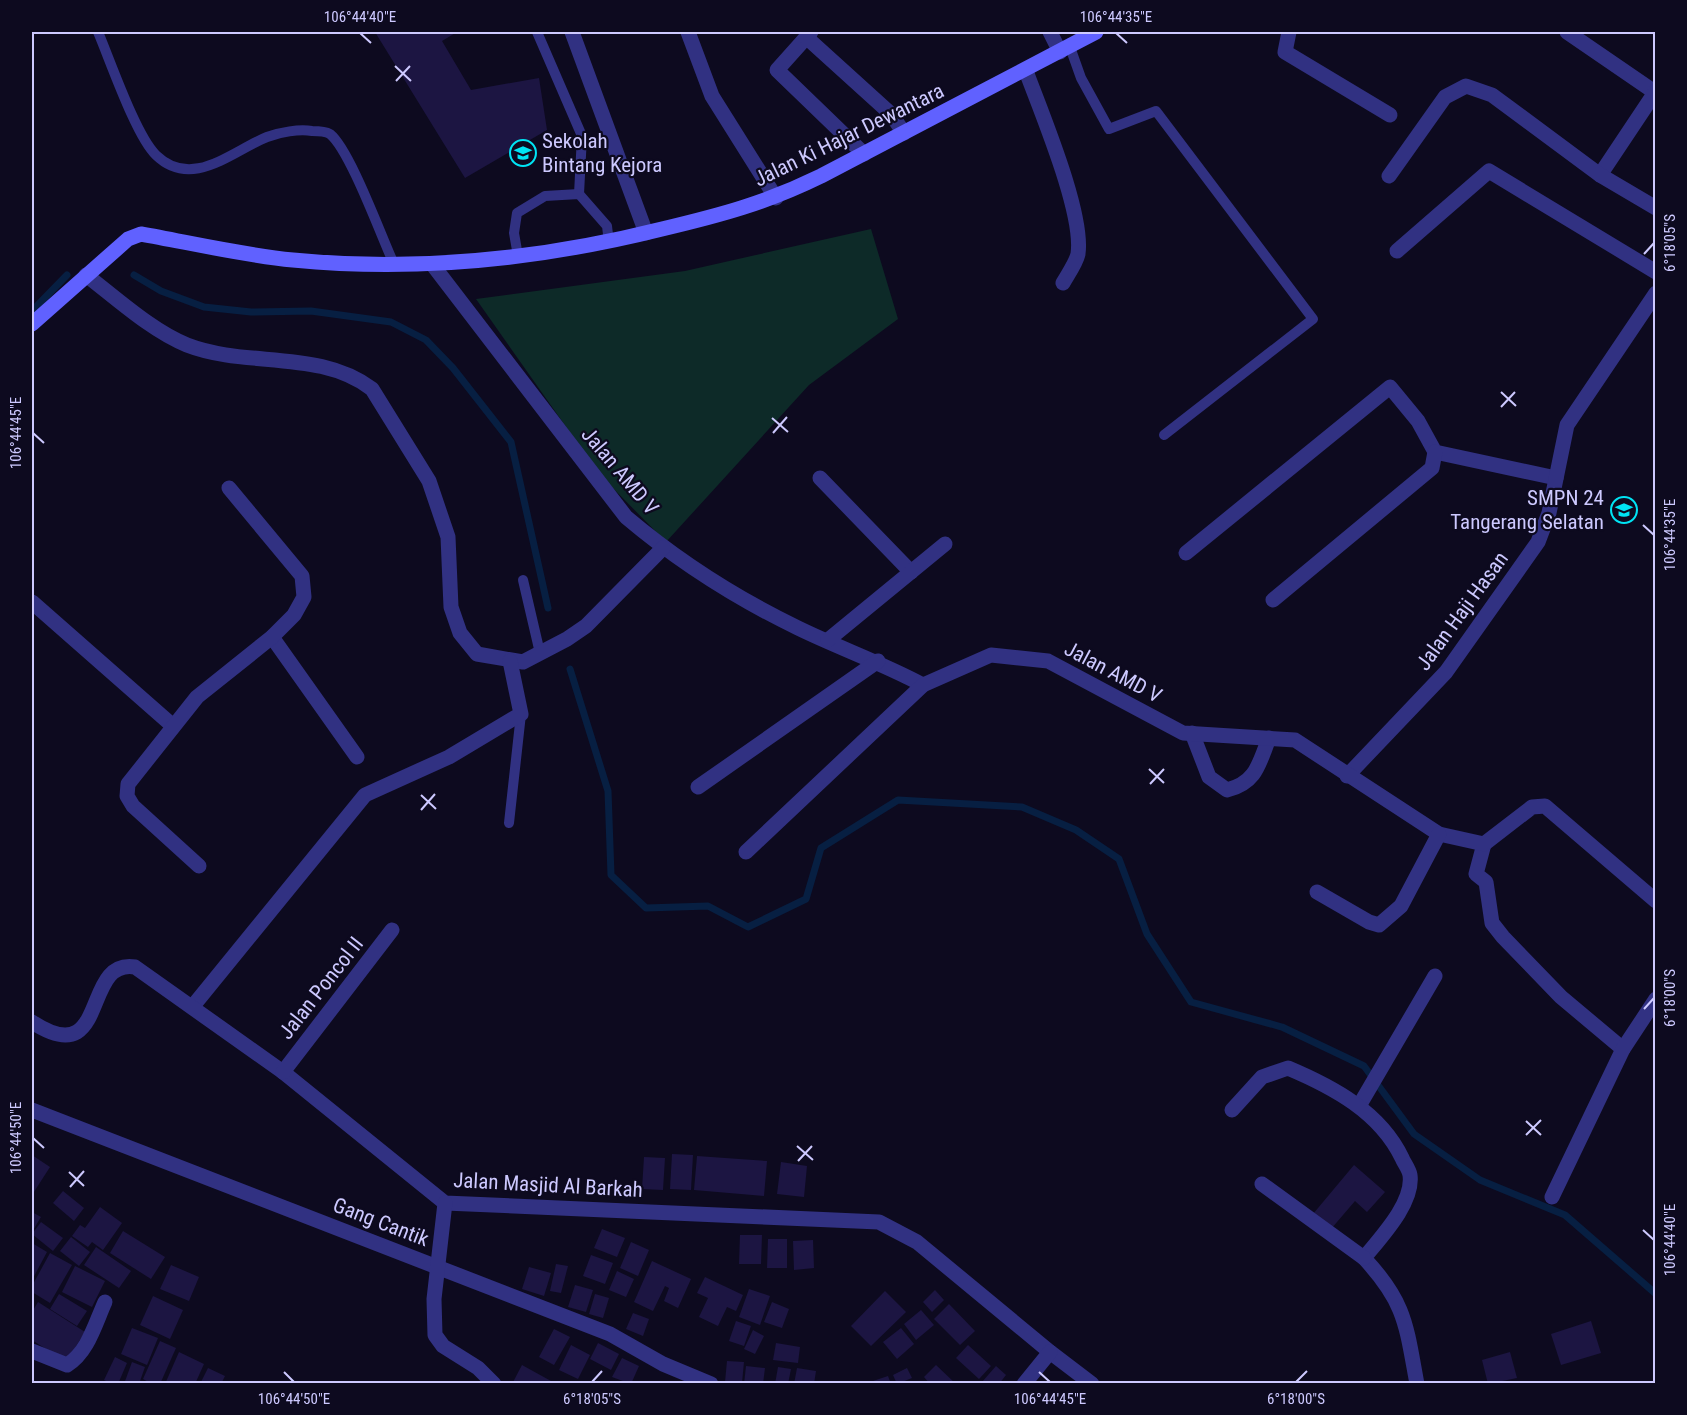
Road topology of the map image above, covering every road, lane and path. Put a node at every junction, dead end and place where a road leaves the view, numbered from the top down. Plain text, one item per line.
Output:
1 (98, 32) edge
2 (537, 32) edge
3 (572, 32) edge
4 (688, 32) edge
5 (1050, 32) edge
6 (1096, 32) edge
7 (1289, 32) edge
8 (1567, 32) edge
9 (808, 34) edge
10 (1065, 49) junction
11 (1026, 70) junction
12 (1655, 92) edge
13 (1390, 115) dead end
14 (904, 133) junction
15 (864, 154) junction
16 (1600, 175) junction
17 (1389, 176) dead end
18 (579, 194) junction
19 (776, 198) junction
20 (1656, 208) edge
21 (646, 233) junction
22 (609, 243) junction
23 (1398, 251) dead end
24 (518, 256) junction
25 (394, 264) junction
26 (432, 264) junction
27 (89, 272) junction
28 (1656, 272) edge
29 (1063, 283) dead end
30 (1656, 292) edge
31 (32, 324) edge
32 (1164, 435) dead end
33 (1435, 452) junction
34 (820, 478) dead end
35 (1556, 478) junction
36 (229, 488) dead end
37 (945, 544) dead end
38 (663, 548) junction
39 (1186, 553) dead end
40 (911, 572) junction
41 (523, 580) dead end
42 (1273, 600) dead end
43 (32, 602) edge
44 (273, 637) junction
45 (828, 640) junction
46 (540, 653) junction
47 (510, 661) junction
48 (878, 661) junction
49 (923, 685) junction
50 (521, 714) junction
51 (173, 726) junction
52 (1192, 733) junction
53 (1269, 738) junction
54 (357, 757) dead end
55 (1347, 776) junction
56 (698, 787) dead end
57 (509, 823) dead end
58 (1439, 834) junction
59 (1484, 844) junction
60 (746, 852) dead end
61 (199, 866) dead end
62 (1317, 892) dead end
63 (1656, 901) edge
64 (392, 930) dead end
65 (1435, 976) dead end
66 (1656, 999) edge
67 (193, 1006) junction
68 (32, 1022) edge
69 (1623, 1048) junction
70 (283, 1072) junction
71 (1359, 1106) junction
72 (32, 1110) edge
73 (1232, 1110) dead end
74 (1262, 1184) dead end
75 (1552, 1197) dead end
76 (445, 1203) junction
77 (1364, 1258) junction
78 (439, 1267) junction
79 (105, 1302) dead end
80 (32, 1351) edge
81 (1050, 1353) junction
82 (494, 1383) edge
83 (711, 1383) edge
84 (1024, 1383) edge
85 (1092, 1383) edge
86 (1417, 1383) edge

1 - 25 lane
2 - 18 lane
3 - 21 street
4 - 19 street
5 - 10 street
6 - 10 main road, Jalan Ki Hajar Dewantara
7 - 13 street
8 - 12 street
9 - 14 street
9 - 15 street
10 - 11 main road, Jalan Ki Hajar Dewantara
10 - 32 lane
11 - 14 main road, Jalan Ki Hajar Dewantara
11 - 29 street
12 - 16 street
14 - 15 main road, Jalan Ki Hajar Dewantara
15 - 19 main road, Jalan Ki Hajar Dewantara
16 - 17 street
16 - 20 street
18 - 22 lane
18 - 24 lane
19 - 21 main road, Jalan Ki Hajar Dewantara
21 - 22 main road, Jalan Ki Hajar Dewantara
22 - 24 main road, Jalan Ki Hajar Dewantara
23 - 28 street
24 - 26 main road, Jalan Ki Hajar Dewantara
25 - 26 main road, Jalan Ki Hajar Dewantara
25 - 27 main road, Jalan Ki Hajar Dewantara
26 - 38 street, Jalan AMD V
27 - 31 main road, Jalan Ki Hajar Dewantara
27 - 47 street
30 - 35 street, Jalan Haji Hasan
33 - 35 street
33 - 39 street
33 - 42 street
34 - 40 street
35 - 55 street, Jalan Haji Hasan
36 - 44 street
37 - 40 street
38 - 45 street, Jalan AMD V
38 - 46 street
40 - 45 street
41 - 46 lane
43 - 51 street
44 - 51 street
44 - 54 street
45 - 48 street, Jalan AMD V
46 - 47 street
47 - 50 street
48 - 49 street, Jalan AMD V
48 - 56 street
49 - 52 street, Jalan AMD V
49 - 60 street
50 - 57 lane
50 - 67 street
51 - 61 street
52 - 53 street, Jalan AMD V
52 - 53 street
53 - 55 street, Jalan AMD V
55 - 58 street, Jalan AMD V
58 - 59 street, Jalan AMD V
58 - 62 street
59 - 63 street
59 - 69 street
64 - 70 street, Jalan Poncol II
65 - 71 street
66 - 69 street
67 - 68 street, Jalan Masjid Al Barkah
67 - 70 street, Jalan Masjid Al Barkah
69 - 75 street
70 - 76 street, Jalan Masjid Al Barkah
71 - 73 street
71 - 77 street
72 - 78 street, Gang Cantik
74 - 77 street
76 - 78 street
76 - 81 street, Jalan Masjid Al Barkah
77 - 86 street
78 - 82 street
78 - 83 street, Gang Cantik
79 - 80 street
81 - 84 street
81 - 85 street, Jalan Masjid Al Barkah

